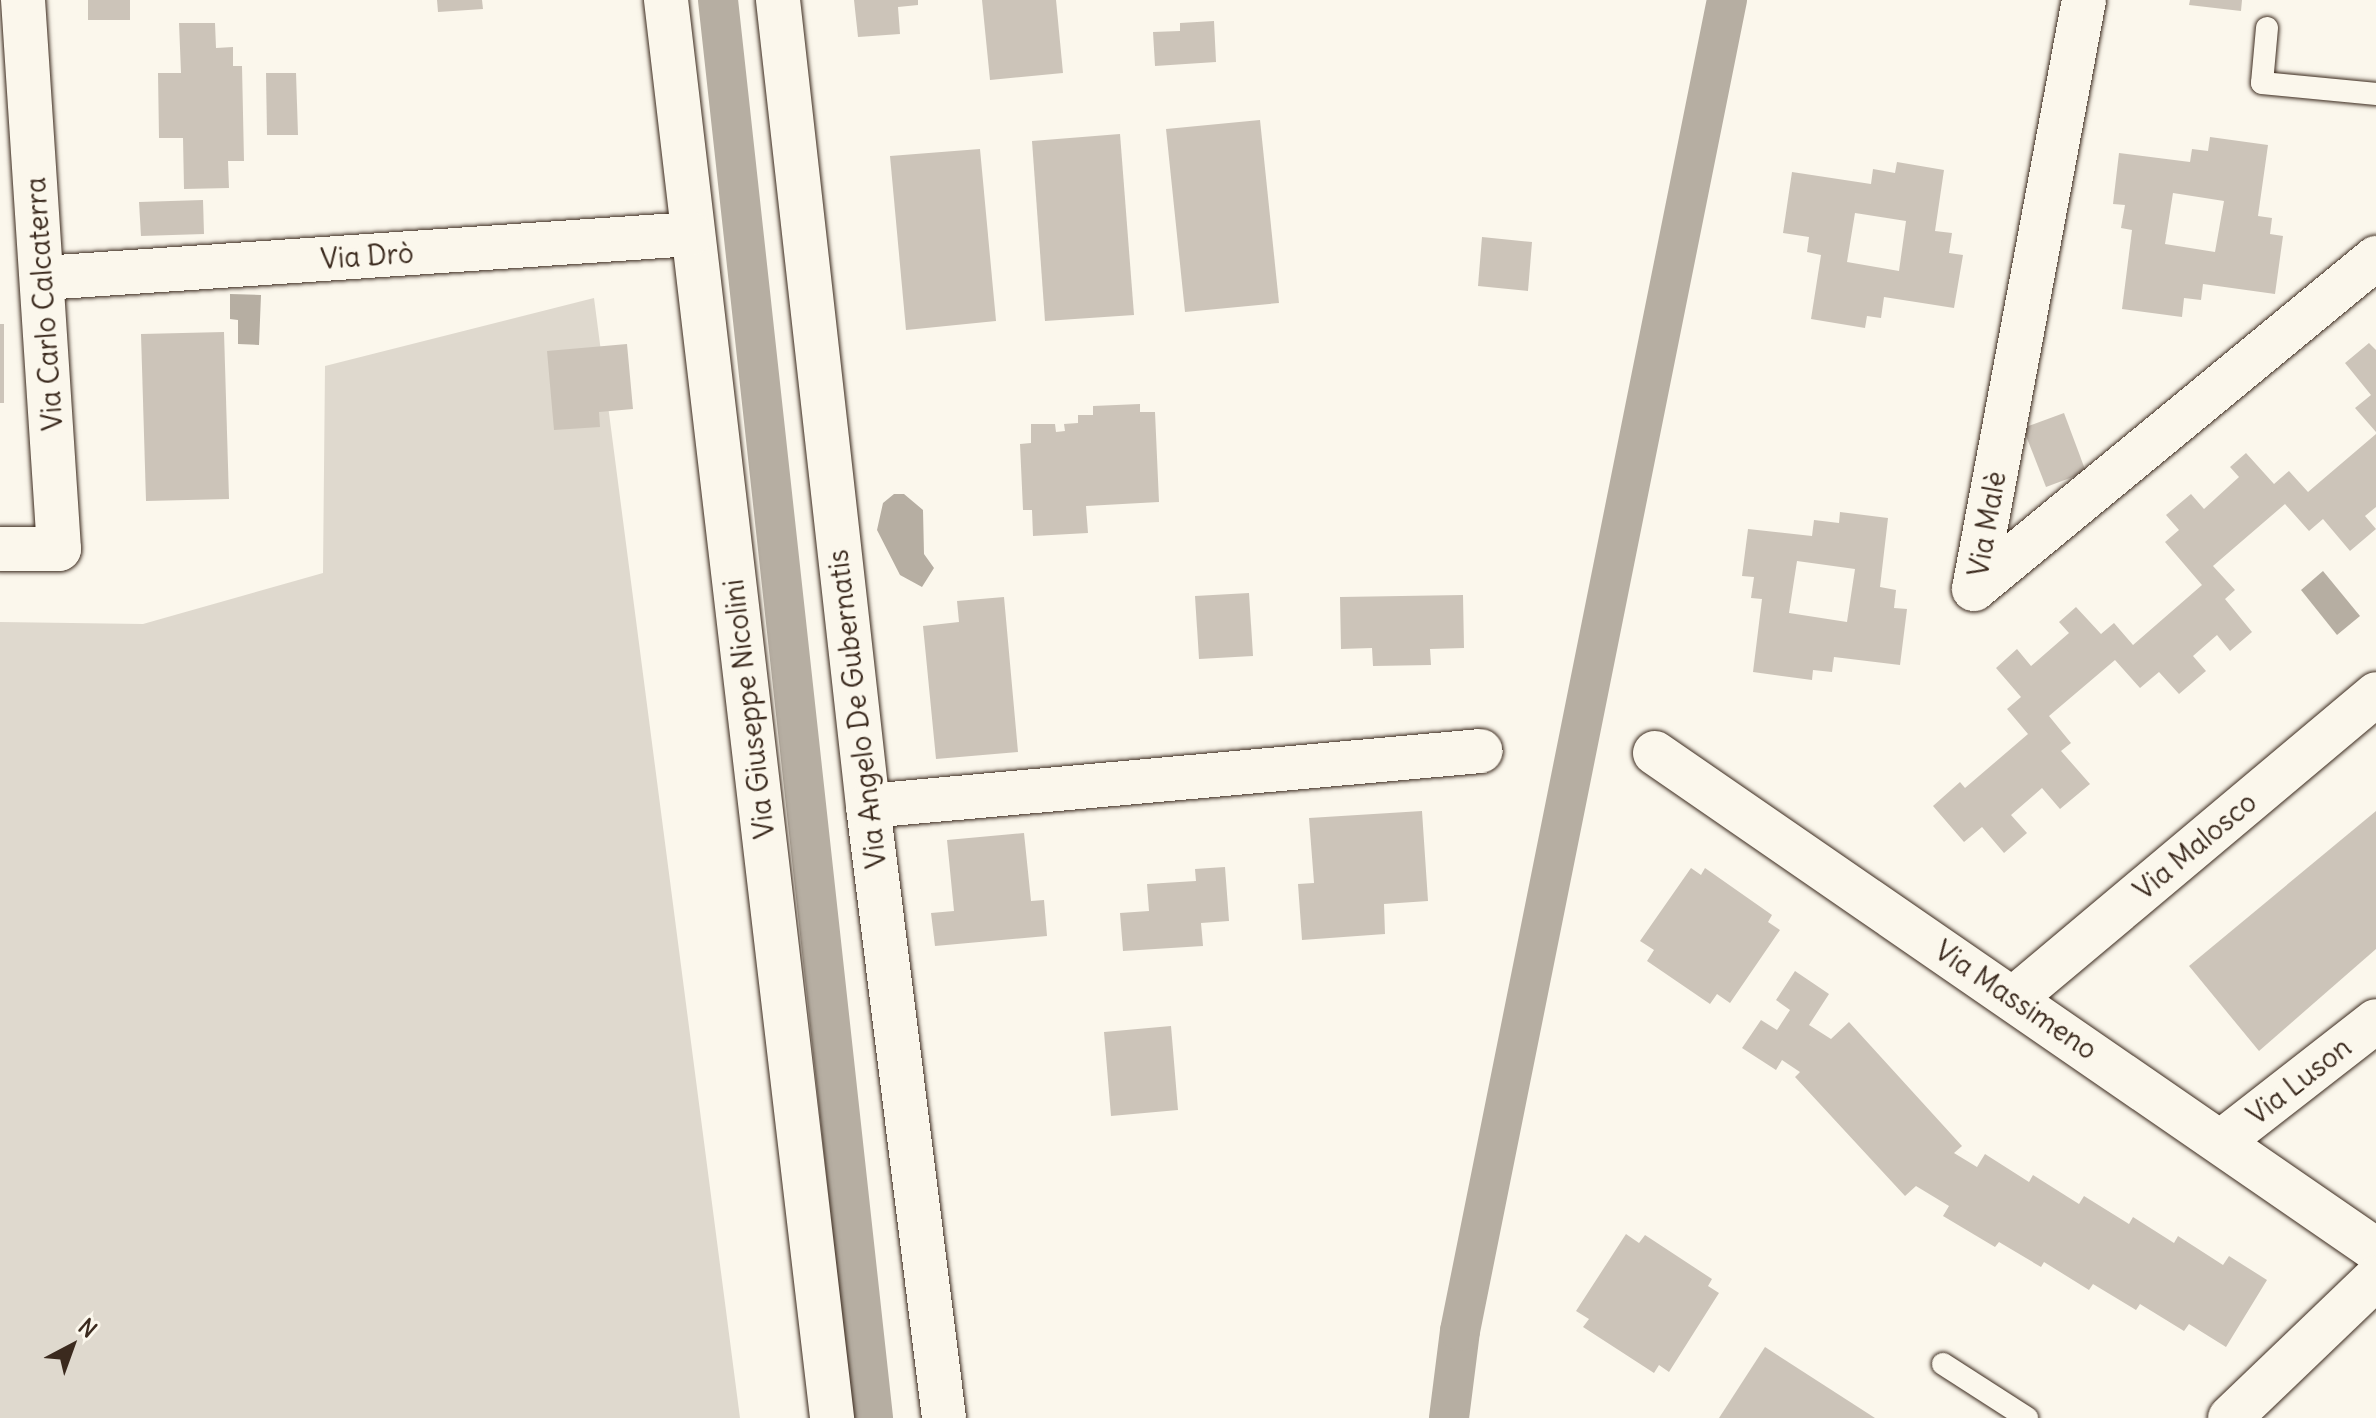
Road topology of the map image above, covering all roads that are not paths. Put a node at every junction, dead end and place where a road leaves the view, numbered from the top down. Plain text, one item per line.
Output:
1 (23, 0) edge
2 (666, 0) edge
3 (778, 0) edge
4 (2084, 0) edge
5 (2267, 28) dead end
6 (2376, 94) edge
7 (691, 234) junction
8 (2376, 258) edge
9 (43, 278) junction
10 (0, 549) edge
11 (2376, 694) edge
12 (1481, 751) dead end
13 (1655, 753) dead end
14 (868, 806) junction
15 (2013, 999) junction
16 (2376, 1021) edge
17 (2222, 1141) junction
18 (2376, 1250) edge
19 (2376, 1278) edge
20 (1943, 1364) dead end
21 (832, 1418) edge
22 (944, 1418) edge
23 (2027, 1418) edge
24 (2230, 1418) edge

1 - 9 street, Via Carlo Calcaterra
2 - 7 street, Via Giuseppe Nicolini
3 - 14 street, Via Angelo De Gubernatis
4 - 8 street, Via Malè
5 - 6 lane
7 - 9 street, Via Drò
7 - 21 street, Via Giuseppe Nicolini
9 - 10 street, Via Carlo Calcaterra
11 - 15 street, Via Malosco
12 - 14 street
13 - 15 street, Via Massimeno
14 - 22 street, Via Angelo De Gubernatis
15 - 17 street, Via Massimeno
16 - 17 street, Via Luson
17 - 18 street, Via Massimeno
19 - 24 street
20 - 23 lane

